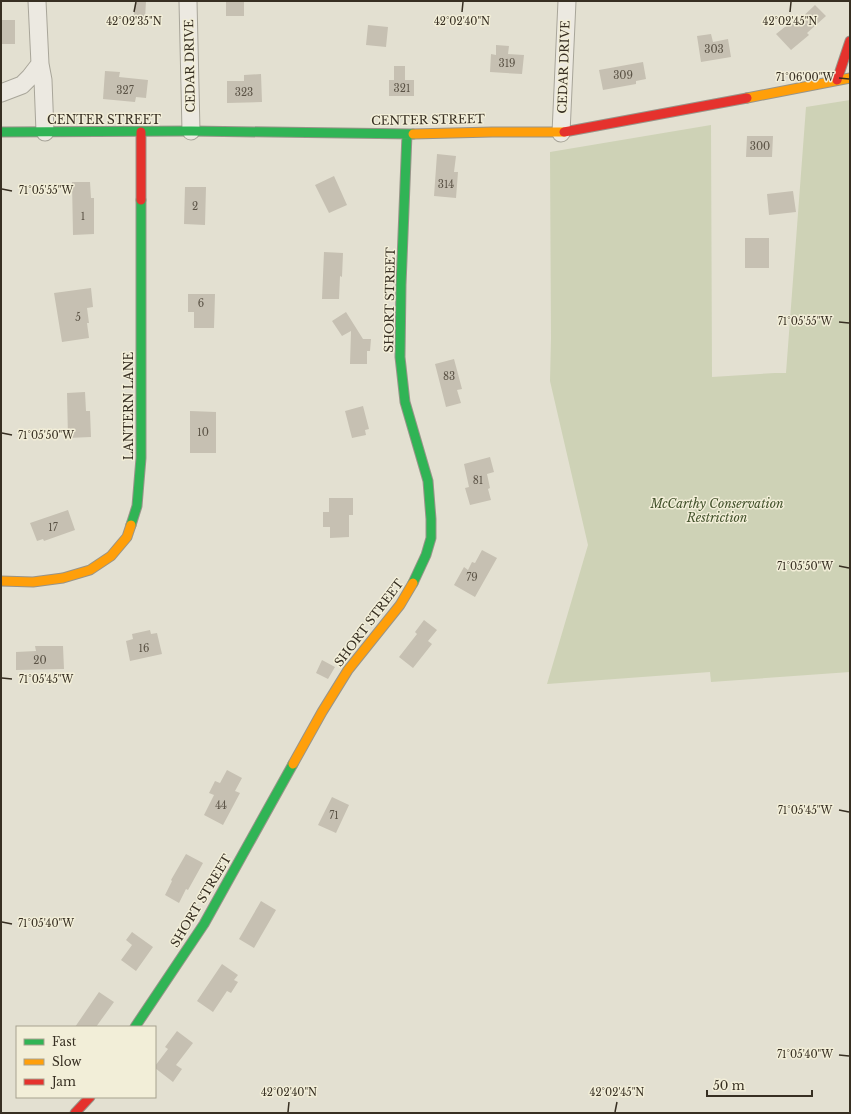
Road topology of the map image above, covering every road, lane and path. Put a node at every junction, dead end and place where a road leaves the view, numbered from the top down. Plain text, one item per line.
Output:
1 (37, 1) edge
2 (188, 1) edge
3 (567, 1) edge
4 (850, 41) edge
5 (40, 64) junction
6 (850, 78) edge
7 (837, 80) junction
8 (1, 93) edge
9 (191, 131) junction
10 (1, 132) edge
11 (45, 132) junction
12 (141, 132) junction
13 (561, 133) junction
14 (407, 134) junction
15 (1, 581) edge
16 (136, 1026) edge
17 (89, 1098) edge
18 (75, 1113) edge

1 - 5 street
2 - 9 street, CEDAR DRIVE
3 - 13 street, CEDAR DRIVE
4 - 7 main road
5 - 8 street
5 - 11 street
6 - 7 main road, CENTER STREET
7 - 13 main road, CENTER STREET
9 - 12 main road, CENTER STREET
9 - 14 main road, CENTER STREET
10 - 11 main road, CENTER STREET
11 - 12 main road, CENTER STREET
12 - 15 main road, LANTERN LANE
13 - 14 main road, CENTER STREET
14 - 16 main road, SHORT STREET
17 - 18 main road

